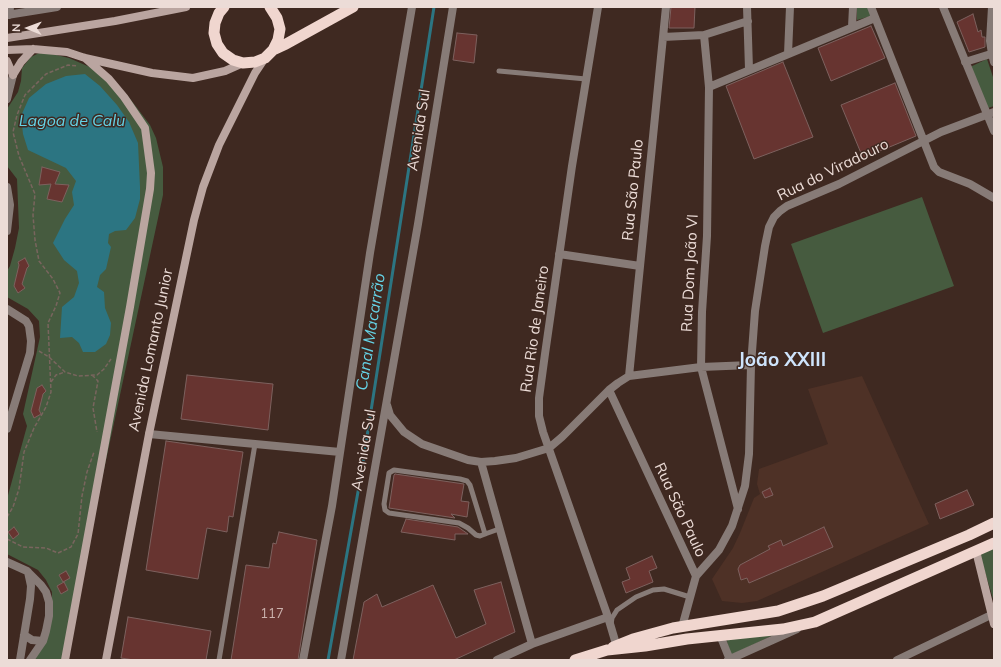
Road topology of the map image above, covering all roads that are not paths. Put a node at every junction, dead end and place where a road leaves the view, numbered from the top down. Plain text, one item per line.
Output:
1 (57, 7) edge
2 (186, 7) edge
3 (224, 7) edge
4 (270, 7) edge
5 (353, 7) edge
6 (412, 7) edge
7 (453, 7) edge
8 (598, 7) edge
9 (666, 7) edge
10 (747, 7) edge
11 (790, 7) edge
12 (853, 7) edge
13 (871, 7) edge
14 (943, 7) edge
15 (992, 7) edge
16 (9, 12) edge
17 (875, 18) junction
18 (748, 21) junction
19 (852, 27) junction
20 (704, 35) junction
21 (663, 37) junction
22 (7, 38) edge
23 (33, 49) junction
24 (7, 50) edge
25 (269, 54) junction
26 (788, 54) junction
27 (993, 56) edge
28 (7, 61) edge
29 (82, 62) junction
30 (965, 62) junction
31 (243, 63) junction
32 (749, 69) junction
33 (499, 71) dead end
34 (13, 76) junction
35 (586, 79) junction
36 (709, 87) junction
37 (7, 99) edge
38 (990, 114) edge
39 (994, 131) edge
40 (923, 141) junction
41 (7, 187) edge
42 (994, 198) edge
43 (9, 205) edge
44 (7, 231) edge
45 (559, 254) junction
46 (640, 266) junction
47 (7, 309) edge
48 (751, 365) junction
49 (701, 367) junction
50 (629, 376) junction
51 (609, 390) junction
52 (386, 404) junction
53 (7, 429) edge
54 (149, 434) junction
55 (255, 444) junction
56 (549, 448) junction
57 (340, 452) junction
58 (481, 462) junction
59 (738, 509) junction
60 (994, 523) edge
61 (499, 529) junction
62 (485, 534) junction
63 (994, 542) edge
64 (976, 551) junction
65 (7, 562) edge
66 (696, 576) junction
67 (33, 581) junction
68 (690, 597) junction
69 (991, 615) junction
70 (608, 617) junction
71 (815, 622) junction
72 (994, 624) edge
73 (611, 626) junction
74 (682, 627) junction
75 (24, 635) junction
76 (720, 635) junction
77 (43, 641) junction
78 (532, 644) junction
79 (612, 647) junction
80 (20, 660) edge
81 (30, 660) edge
82 (65, 660) edge
83 (106, 660) edge
84 (219, 660) edge
85 (303, 660) edge
86 (341, 660) edge
87 (497, 660) edge
88 (575, 660) edge
89 (729, 660) edge
90 (897, 660) edge

1 - 16 street
2 - 22 main road
3 - 31 highway
4 - 25 highway
5 - 25 highway
6 - 57 street, Avenida Sul
7 - 52 street, Avenida Sul
8 - 35 street, Rua Rio de Janeiro
9 - 21 street, Rua São Paulo
10 - 18 street
11 - 26 street
12 - 19 street
13 - 17 street
14 - 30 street
15 - 27 street
17 - 19 street
17 - 40 street
18 - 20 street
18 - 32 street
19 - 26 street
20 - 21 street
20 - 36 street, Rua Dom João VI
21 - 46 street, Rua São Paulo
23 - 24 main road
23 - 29 main road
23 - 34 main road
25 - 31 highway
25 - 54 main road, Avenida Lomanto Junior
26 - 32 street
27 - 30 street
28 - 34 main road
29 - 31 main road
29 - 82 main road
30 - 38 street
32 - 36 street
33 - 35 lane
34 - 37 street
35 - 45 street, Rua Rio de Janeiro
36 - 49 street, Rua Dom João VI
38 - 39 street
38 - 40 street, Rua do Viradouro
40 - 42 street
40 - 48 street, Rua do Viradouro
41 - 43 street
43 - 44 street
45 - 46 street
45 - 56 street, Rua Rio de Janeiro
46 - 50 street, Rua São Paulo
47 - 53 street
48 - 49 street
48 - 59 street, Rua do Viradouro
49 - 50 street
49 - 59 street, Rua Dom João VI
50 - 51 street
51 - 56 street
51 - 66 street, Rua São Paulo
52 - 58 street
52 - 86 street, Avenida Sul
54 - 55 street
54 - 83 main road, Avenida Lomanto Junior
55 - 57 street
55 - 84 lane
56 - 58 street
56 - 70 street, Rua Rio de Janeiro
57 - 85 street, Avenida Sul
58 - 61 street
59 - 66 street, Rua do Viradouro
60 - 74 highway
61 - 62 lane
61 - 78 street
62 - 62 lane
63 - 64 highway
64 - 69 main road
64 - 71 highway
65 - 67 street
66 - 68 street, Rua do Viradouro
67 - 75 street
67 - 77 street
68 - 73 lane
68 - 74 street, Rua do Viradouro
69 - 72 main road
69 - 90 street
70 - 73 street, Rua Rio de Janeiro
70 - 78 street
71 - 76 highway
71 - 89 street
73 - 79 street, Rua Rio de Janeiro
74 - 79 highway
75 - 77 street
75 - 80 street
76 - 79 highway
76 - 89 street
77 - 81 street
78 - 87 street
79 - 88 highway

